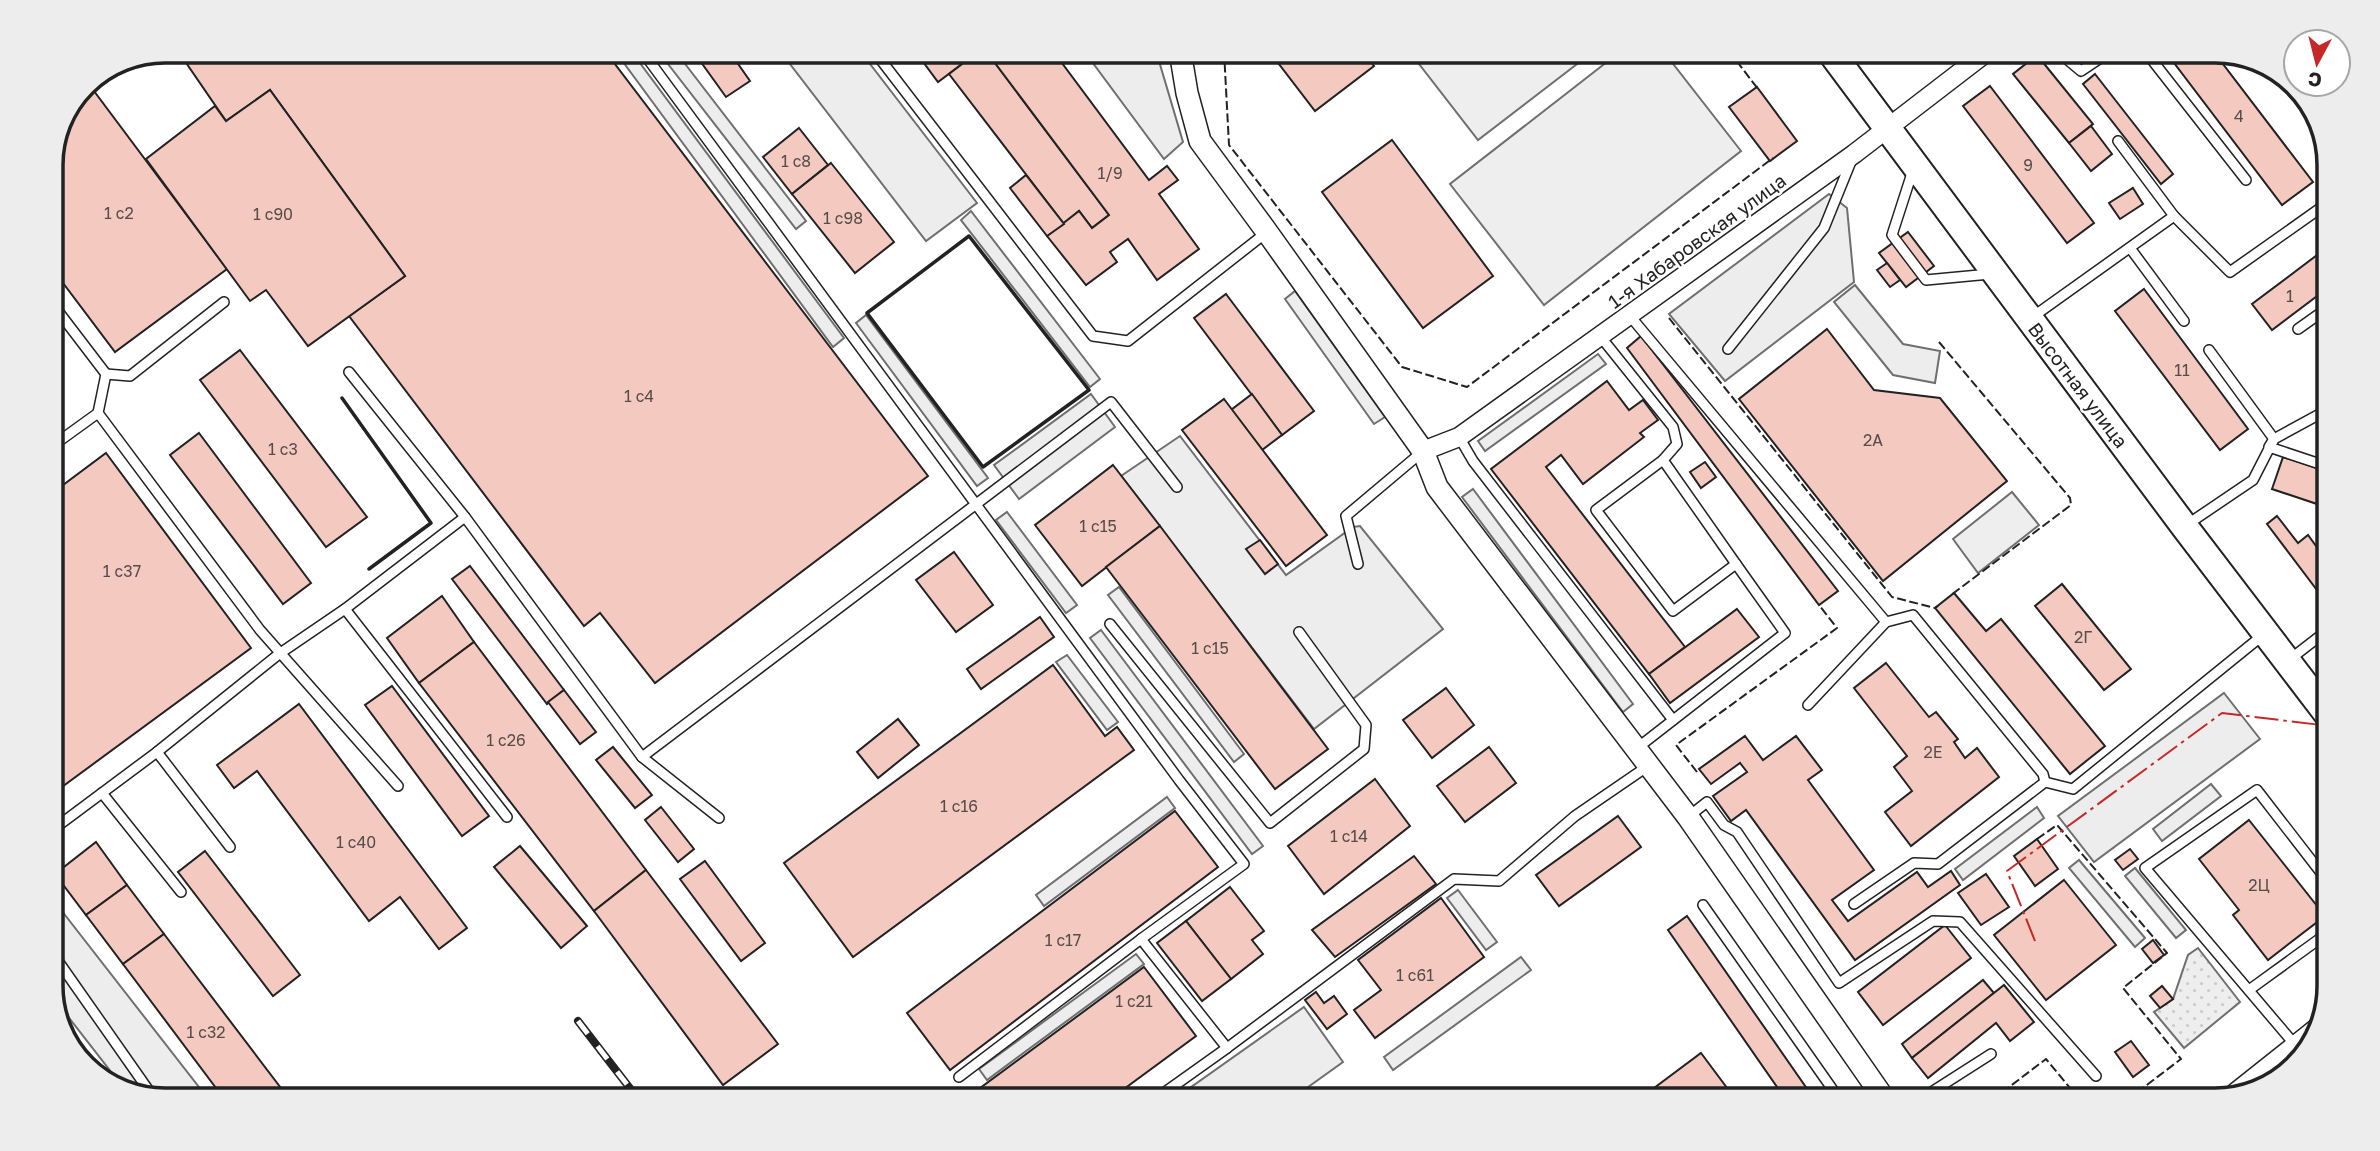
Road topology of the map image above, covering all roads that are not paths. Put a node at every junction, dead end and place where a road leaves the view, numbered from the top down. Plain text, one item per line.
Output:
1 (651, 63) edge
2 (883, 63) edge
3 (1182, 63) edge
4 (1839, 63) edge
5 (1972, 63) edge
6 (2071, 63) edge
7 (2093, 63) edge
8 (2154, 63) edge
9 (1886, 127) junction
10 (2118, 141) dead end
11 (1854, 154) junction
12 (1914, 165) junction
13 (2246, 180) dead end
14 (2317, 210) edge
15 (2174, 216) junction
16 (1267, 232) junction
17 (2130, 248) junction
18 (1995, 273) junction
19 (224, 302) dead end
20 (1630, 316) junction
21 (2317, 316) edge
22 (63, 318) edge
23 (2029, 319) junction
24 (2184, 321) dead end
25 (2298, 329) dead end
26 (1600, 335) junction
27 (1728, 349) dead end
28 (2209, 350) dead end
29 (349, 372) dead end
30 (106, 374) junction
31 (98, 413) junction
32 (2317, 416) edge
33 (1459, 437) junction
34 (63, 438) edge
35 (2271, 443) junction
36 (1423, 451) junction
37 (1663, 460) junction
38 (2317, 462) edge
39 (1177, 487) dead end
40 (976, 502) junction
41 (465, 517) junction
42 (2184, 526) junction
43 (1358, 564) dead end
44 (1736, 564) junction
45 (345, 609) junction
46 (1886, 622) junction
47 (1110, 624) dead end
48 (1299, 632) dead end
49 (2265, 633) junction
50 (2317, 638) edge
51 (279, 654) junction
52 (2288, 661) junction
53 (2317, 700) edge
54 (1808, 705) dead end
55 (1673, 720) junction
56 (157, 752) junction
57 (642, 757) junction
58 (1642, 758) junction
59 (2045, 782) junction
60 (398, 786) dead end
61 (102, 793) junction
62 (507, 817) dead end
63 (1688, 817) junction
64 (719, 818) dead end
65 (63, 822) edge
66 (230, 847) dead end
67 (2317, 868) edge
68 (181, 892) dead end
69 (1854, 904) dead end
70 (1703, 905) dead end
71 (1141, 939) junction
72 (2317, 941) edge
73 (63, 968) edge
74 (2249, 990) junction
75 (2297, 1046) joint
76 (1227, 1048) junction
77 (1991, 1054) dead end
78 (2096, 1076) dead end
79 (959, 1077) dead end
80 (2254, 1080) edge
81 (145, 1086) edge
82 (1171, 1088) edge
83 (1832, 1088) edge
84 (1877, 1088) edge
85 (1939, 1088) edge

1 - 40 lane
2 - 16 lane
3 - 16 street
4 - 9 main road, Высотная улица
5 - 9 street, 1-я Хабаровская улица
6 - 7 lane
8 - 13 lane
9 - 11 street, 1-я Хабаровская улица
9 - 12 main road, Высотная улица
10 - 15 lane
11 - 20 street, 1-я Хабаровская улица
11 - 27 lane
12 - 18 main road, Высотная улица
12 - 18 lane
14 - 15 lane
15 - 17 lane
16 - 36 street
17 - 23 lane
17 - 24 lane
18 - 23 main road, Высотная улица
19 - 30 lane
20 - 26 street, 1-я Хабаровская улица
20 - 46 lane
21 - 25 lane
22 - 30 lane
23 - 42 main road, Высотная улица
26 - 33 street, 1-я Хабаровская улица
26 - 37 lane
28 - 35 lane
29 - 41 lane
30 - 31 lane
31 - 34 lane
31 - 51 lane
32 - 35 lane
33 - 36 street, 1-я Хабаровская улица
33 - 55 lane
35 - 38 lane
35 - 42 lane
36 - 43 lane
36 - 58 street
37 - 44 lane
37 - 44 lane
39 - 40 lane
40 - 57 lane
40 - 71 lane
41 - 45 lane
41 - 57 lane
42 - 49 main road, Высотная улица
44 - 55 lane
45 - 51 lane
45 - 62 lane
46 - 54 lane
46 - 59 lane
47 - 48 lane
49 - 52 main road, Высотная улица
49 - 59 lane
50 - 52 lane
51 - 56 lane
51 - 60 lane
52 - 53 main road, Высотная улица
55 - 58 lane
56 - 61 lane
56 - 66 lane
57 - 64 lane
58 - 63 street
58 - 76 lane
59 - 69 lane
61 - 65 lane
61 - 68 lane
63 - 78 lane
63 - 84 street
67 - 74 lane
70 - 83 lane
71 - 76 lane
71 - 79 lane
72 - 74 lane
73 - 81 lane
74 - 75 lane
75 - 80 street
76 - 82 lane
77 - 85 lane

